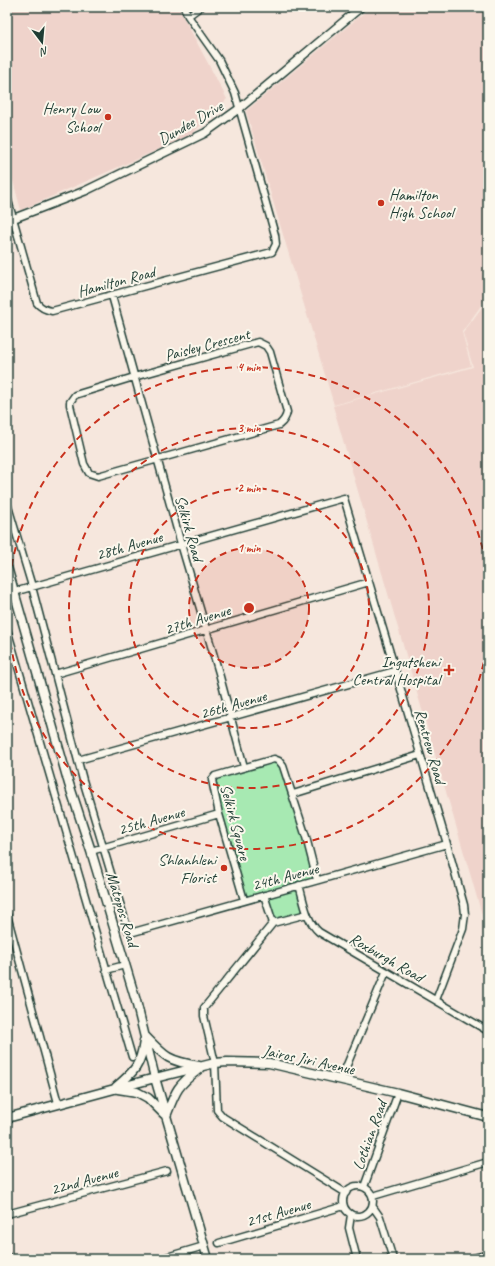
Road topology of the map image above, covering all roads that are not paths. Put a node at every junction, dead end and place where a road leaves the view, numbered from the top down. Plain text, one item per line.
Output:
1 (184, 7) edge
2 (200, 7) edge
3 (362, 7) edge
4 (188, 16) junction
5 (240, 108) junction
6 (7, 197) edge
7 (10, 220) edge
8 (112, 296) junction
9 (134, 377) junction
10 (157, 460) junction
11 (344, 498) joint
12 (7, 503) edge
13 (181, 544) junction
14 (7, 568) edge
15 (369, 582) junction
16 (32, 587) junction
17 (10, 593) edge
18 (7, 629) edge
19 (206, 630) junction
20 (395, 671) junction
21 (55, 674) junction
22 (231, 718) junction
23 (420, 755) junction
24 (78, 760) junction
25 (244, 767) junction
26 (293, 794) junction
27 (219, 814) junction
28 (447, 844) junction
29 (104, 847) junction
30 (91, 850) junction
31 (317, 880) junction
32 (299, 885) junction
33 (264, 895) junction
34 (244, 900) junction
35 (307, 914) junction
36 (7, 915) edge
37 (273, 923) junction
38 (125, 965) junction
39 (106, 970) junction
40 (386, 972) junction
41 (436, 1000) junction
42 (488, 1031) edge
43 (144, 1036) junction
44 (132, 1057) dead end
45 (215, 1063) junction
46 (203, 1066) junction
47 (155, 1078) junction
48 (341, 1079) junction
49 (114, 1088) junction
50 (398, 1093) junction
51 (58, 1103) junction
52 (166, 1116) junction
53 (488, 1117) edge
54 (7, 1118) edge
55 (488, 1162) edge
56 (167, 1171) dead end
57 (364, 1187) junction
58 (346, 1193) junction
59 (373, 1196) junction
60 (344, 1206) junction
61 (373, 1207) junction
62 (7, 1214) edge
63 (352, 1215) junction
64 (219, 1242) dead end
65 (204, 1246) junction
66 (488, 1254) edge
67 (7, 1256) edge
68 (8, 1259) edge
69 (160, 1259) edge
70 (208, 1259) edge
71 (357, 1259) edge
72 (393, 1259) edge
73 (470, 1259) edge

1 - 4 street
2 - 4 street
3 - 5 street, Dundee Drive
4 - 5 street
5 - 7 street, Dundee Drive
5 - 8 street, Hamilton Road
6 - 7 street
7 - 8 street, Hamilton Road
8 - 9 street, Selkirk Road
9 - 10 street, Selkirk Road
9 - 10 street, Paisley Crescent
9 - 10 street, Paisley Crescent
10 - 13 street, Selkirk Road
11 - 13 street, 28th Avenue
11 - 15 street, Rentrew Road
12 - 16 street
13 - 16 street, 28th Avenue
13 - 19 street, Selkirk Road
14 - 17 main road, Matopos Road
15 - 19 street, 27th Avenue
15 - 20 street, Rentrew Road
16 - 17 street, 28th Avenue
16 - 21 street
17 - 30 main road, Matopos Road
18 - 39 street
19 - 21 street, 27th Avenue
19 - 22 street, Selkirk Road
20 - 22 street, 26th Avenue
20 - 23 street, Rentrew Road
21 - 24 street
22 - 24 street, 26th Avenue
22 - 25 street, Selkirk Road
23 - 26 street
23 - 28 street, Rentrew Road
24 - 29 street
25 - 26 street, Selkirk Square
25 - 27 street, Selkirk Square
26 - 31 street, Selkirk Square
27 - 29 street, 25th Avenue
27 - 34 street, Selkirk Square
28 - 31 street, 24th Avenue
28 - 41 street, Rentrew Road
29 - 30 street, 25th Avenue
29 - 34 street, 24th Avenue
30 - 38 main road, Matopos Road
31 - 32 street, 24th Avenue
32 - 33 street, 24th Avenue
32 - 35 street, Roxburgh Road
33 - 34 street, 24th Avenue
33 - 37 street
35 - 37 street
35 - 40 street, Roxburgh Road
36 - 51 street
37 - 45 street
38 - 39 street
38 - 43 main road, Matopos Road
39 - 44 street
40 - 41 street, Roxburgh Road
40 - 48 street
41 - 42 street, Roxburgh Road
43 - 46 main road
43 - 47 main road, Matopos Road
43 - 49 main road
45 - 46 main road, Jairos Jiri Avenue
45 - 48 main road, Jairos Jiri Avenue
45 - 58 street
46 - 47 main road, Jairos Jiri Avenue
46 - 52 main road
47 - 49 main road, Jairos Jiri Avenue
47 - 52 main road, Matopos Road
48 - 50 main road, Jairos Jiri Avenue
49 - 51 main road, Jairos Jiri Avenue
49 - 52 main road
50 - 53 main road, Jairos Jiri Avenue
50 - 57 street, Lothian Road
51 - 54 main road, Jairos Jiri Avenue
52 - 65 main road, Matopos Road
55 - 59 street
56 - 62 street, 22nd Avenue
57 - 58 street
57 - 59 street
58 - 60 street
59 - 61 street
60 - 63 street
60 - 64 street, 21st Avenue
61 - 63 street
61 - 72 street
63 - 71 street
65 - 69 street
65 - 70 main road, Matopos Road
66 - 73 street
67 - 68 street

